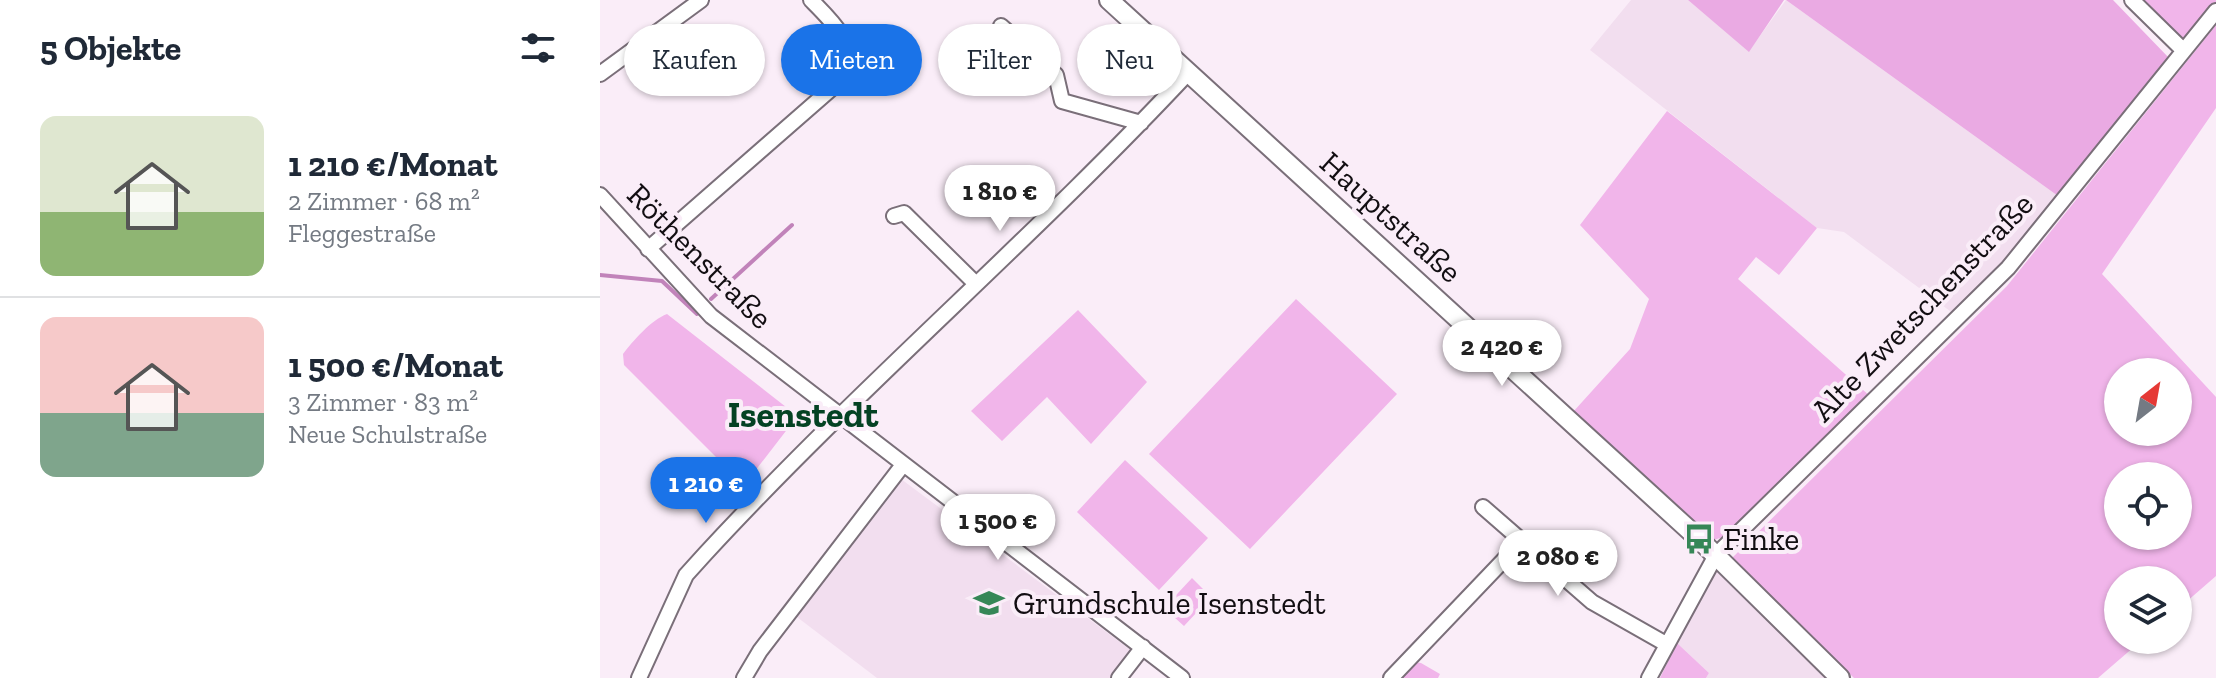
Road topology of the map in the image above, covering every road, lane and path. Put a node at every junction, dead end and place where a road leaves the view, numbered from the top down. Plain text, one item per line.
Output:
1 (701, 0) edge
2 (811, 0) edge
3 (1109, 0) edge
4 (2132, 0) edge
5 (2216, 11) edge
6 (2183, 50) junction
7 (1188, 73) junction
8 (600, 74) edge
9 (1061, 96) edge
10 (1141, 123) junction
11 (600, 195) edge
12 (894, 216) dead end
13 (648, 249) junction
14 (976, 284) junction
15 (836, 416) junction
16 (902, 466) junction
17 (1483, 507) dead end
18 (1520, 543) junction
19 (1716, 555) junction
20 (1666, 644) junction
21 (1143, 647) junction
22 (639, 678) edge
23 (744, 678) edge
24 (1119, 678) edge
25 (1182, 678) edge
26 (1391, 678) edge
27 (1649, 678) edge
28 (1840, 678) edge

1 - 8 street
2 - 13 street
3 - 7 main road, Hauptstraße
4 - 6 street
5 - 6 street, Alte Zwetschenstraße
6 - 19 street, Alte Zwetschenstraße
7 - 10 street
7 - 19 main road, Hauptstraße
9 - 10 street
10 - 14 street
11 - 13 street, Röthenstraße
12 - 14 street
13 - 15 street, Röthenstraße
14 - 15 street
15 - 16 street, Röthenstraße
15 - 22 street
16 - 21 street, Röthenstraße
16 - 23 street
17 - 18 street
18 - 20 street
18 - 26 street
19 - 20 street, Alte Zwetschenstraße
19 - 28 main road, Hauptstraße
20 - 27 street, Alte Zwetschenstraße
21 - 24 street
21 - 25 street, Röthenstraße

